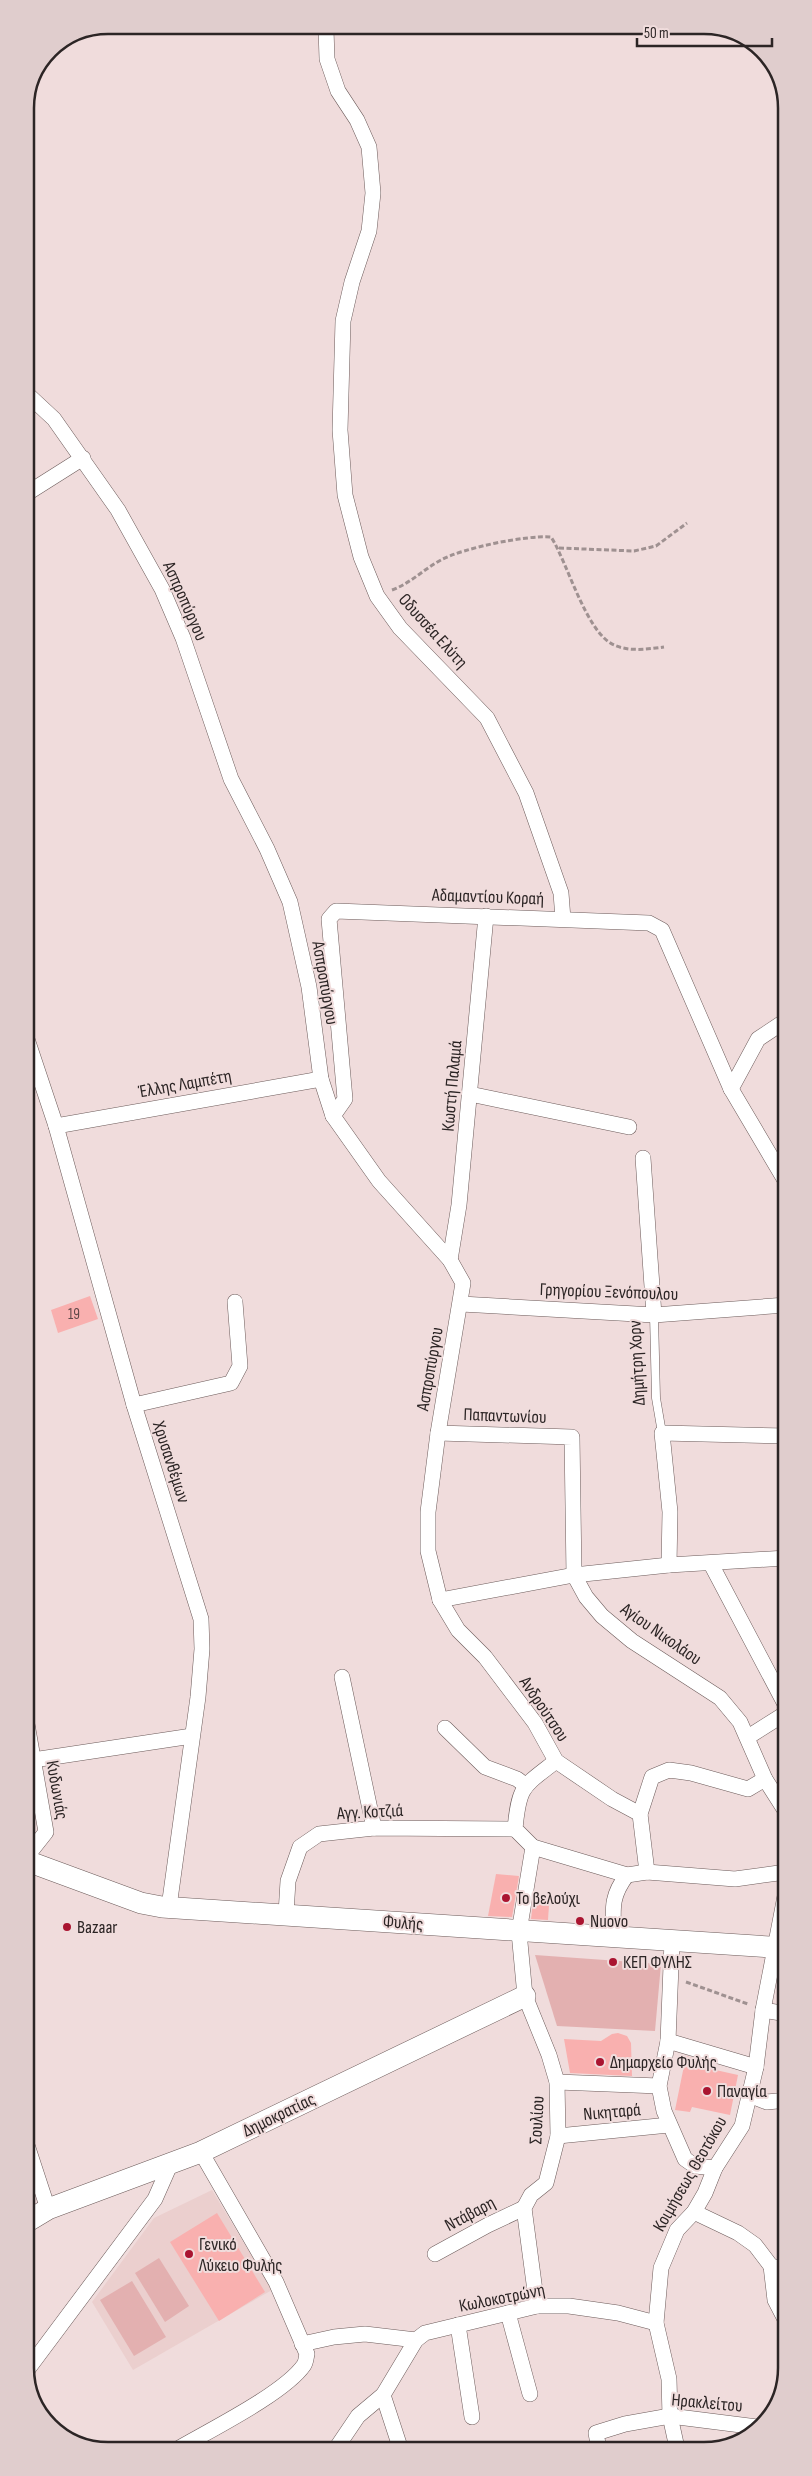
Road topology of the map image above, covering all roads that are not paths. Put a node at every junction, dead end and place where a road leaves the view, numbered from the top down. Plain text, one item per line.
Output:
1 (326, 34) edge
2 (34, 400) edge
3 (83, 458) junction
4 (34, 489) edge
5 (486, 916) junction
6 (563, 919) junction
7 (778, 1026) edge
8 (34, 1060) edge
9 (321, 1079) junction
10 (731, 1089) junction
11 (470, 1094) junction
12 (333, 1116) junction
13 (56, 1126) junction
14 (629, 1127) dead end
15 (643, 1158) dead end
16 (778, 1168) edge
17 (450, 1260) junction
18 (235, 1302) dead end
19 (461, 1304) junction
20 (778, 1305) edge
21 (654, 1316) junction
22 (134, 1405) junction
23 (438, 1433) junction
24 (662, 1433) junction
25 (778, 1436) edge
26 (572, 1437) joint
27 (778, 1559) edge
28 (711, 1564) junction
29 (669, 1565) junction
30 (574, 1575) junction
31 (440, 1600) junction
32 (342, 1677) dead end
33 (778, 1691) edge
34 (778, 1718) edge
35 (445, 1728) dead end
36 (192, 1736) junction
37 (748, 1737) junction
38 (34, 1760) edge
39 (556, 1761) junction
40 (34, 1766) edge
41 (765, 1779) junction
42 (525, 1785) junction
43 (778, 1799) edge
44 (640, 1814) junction
45 (374, 1828) junction
46 (515, 1829) junction
47 (34, 1847) edge
48 (533, 1847) junction
49 (34, 1864) edge
50 (647, 1872) junction
51 (778, 1873) edge
52 (627, 1875) junction
53 (169, 1907) junction
54 (286, 1914) junction
55 (519, 1932) junction
56 (614, 1937) junction
57 (672, 1941) junction
58 (778, 1948) edge
59 (778, 1958) edge
60 (525, 1996) junction
61 (763, 2010) junction
62 (778, 2012) edge
63 (668, 2041) junction
64 (756, 2067) junction
65 (557, 2082) junction
66 (659, 2086) junction
67 (749, 2095) junction
68 (778, 2101) edge
69 (669, 2125) junction
70 (558, 2136) junction
71 (201, 2152) junction
72 (34, 2164) edge
73 (170, 2165) junction
74 (715, 2168) junction
75 (524, 2208) junction
76 (48, 2209) junction
77 (694, 2212) junction
78 (34, 2217) edge
79 (435, 2254) dead end
80 (771, 2266) junction
81 (778, 2268) edge
82 (537, 2306) junction
83 (778, 2307) edge
84 (508, 2313) junction
85 (656, 2323) junction
86 (458, 2325) junction
87 (416, 2340) junction
88 (302, 2344) junction
89 (34, 2360) edge
90 (530, 2394) dead end
91 (382, 2395) junction
92 (670, 2416) junction
93 (472, 2417) dead end
94 (748, 2427) edge
95 (188, 2442) edge
96 (340, 2442) edge
97 (398, 2442) edge
98 (598, 2442) edge
99 (676, 2442) edge

1 - 6 street, Οδυσσέα Ελύτη
2 - 3 street, Ασπροπύργου
3 - 4 street
3 - 9 street, Ασπροπύργου
5 - 6 street, Αδαμαντίου Κοραή
5 - 11 street, Κωστή Παλαμά
5 - 12 street, Αδαμαντίου Κοραή
6 - 10 street, Αδαμαντίου Κοραή
7 - 10 street
8 - 13 street, Χρυσανθέμων
9 - 12 street, Ασπροπύργου
9 - 13 street, Έλλης Λαμπέτη
10 - 16 street
11 - 14 street
11 - 17 street, Κωστή Παλαμά
12 - 17 street, Ασπροπύργου
13 - 22 street, Χρυσανθέμων
15 - 21 street, Δημήτρη Χορν
17 - 19 street, Ασπροπύργου
18 - 22 street
19 - 21 street, Γρηγορίου Ξενόπουλου
19 - 23 street, Ασπροπύργου
20 - 21 street, Γρηγορίου Ξενόπουλου
21 - 24 lane, Δημήτρη Χορν
22 - 36 street, Χρυσανθέμων
23 - 26 street, Παπαντωνίου
23 - 31 street, Ασπροπύργου
24 - 25 street
24 - 29 street, Δημήτρη Χορν
26 - 30 street, Αγίου Νικολάου
27 - 28 street
28 - 29 street
28 - 33 street
29 - 30 street
30 - 31 street
30 - 37 street, Αγίου Νικολάου
31 - 39 street, Ανδρούτσου
32 - 45 street
34 - 37 street
35 - 42 street
36 - 38 street
36 - 53 street, Χρυσανθέμων
37 - 41 street, Αγίου Νικολάου
39 - 42 street
39 - 44 street, Ανδρούτσου
40 - 47 street, Κυδωνιάς
41 - 43 street, Αγίου Νικολάου
41 - 44 street
42 - 46 street
44 - 50 street
45 - 46 street, Αγγ. Κοτζιά
45 - 54 street, Αγγ. Κοτζιά
46 - 48 street
48 - 52 street
48 - 55 street, Σουλίου
49 - 53 main road, Φυλής
50 - 51 street
50 - 52 street
52 - 56 street
53 - 54 main road, Φυλής
54 - 55 main road, Φυλής
55 - 56 main road, Φυλής
55 - 60 street, Σουλίου
56 - 57 main road, Φυλής
57 - 58 main road, Φυλής
57 - 63 street
59 - 61 street, Κοιμήσεως Θεοτόκου
60 - 65 street, Σουλίου
60 - 71 main road, Δημοκρατίας
61 - 62 street
61 - 64 street, Κοιμήσεως Θεοτόκου
63 - 64 street
63 - 66 street
64 - 67 street, Κοιμήσεως Θεοτόκου
65 - 66 street
65 - 70 street, Σουλίου
66 - 69 street
67 - 68 street
67 - 74 street, Κοιμήσεως Θεοτόκου
69 - 70 street, Νικηταρά
69 - 74 street
70 - 75 street, Σουλίου
71 - 73 main road, Δημοκρατίας
71 - 88 street
72 - 76 street
73 - 76 main road, Δημοκρατίας
73 - 89 street
74 - 77 street, Κοιμήσεως Θεοτόκου
75 - 79 street, Ντάβαρη
75 - 82 street
76 - 78 main road, Δημοκρατίας
77 - 80 street
77 - 85 street, Κοιμήσεως Θεοτόκου
80 - 81 street
80 - 83 street
82 - 84 street, Κωλοκοτρώνη
82 - 85 street, Κωλοκοτρώνη
84 - 86 street, Κωλοκοτρώνη
84 - 90 street
85 - 92 street, Κοιμήσεως Θεοτόκου
86 - 87 street, Κωλοκοτρώνη
86 - 93 street
87 - 88 street
87 - 91 street
88 - 95 street
91 - 96 street
91 - 97 street
92 - 94 street, Ηρακλείτου
92 - 98 street, Ηρακλείτου
92 - 99 street, Κοιμήσεως Θεοτόκου

